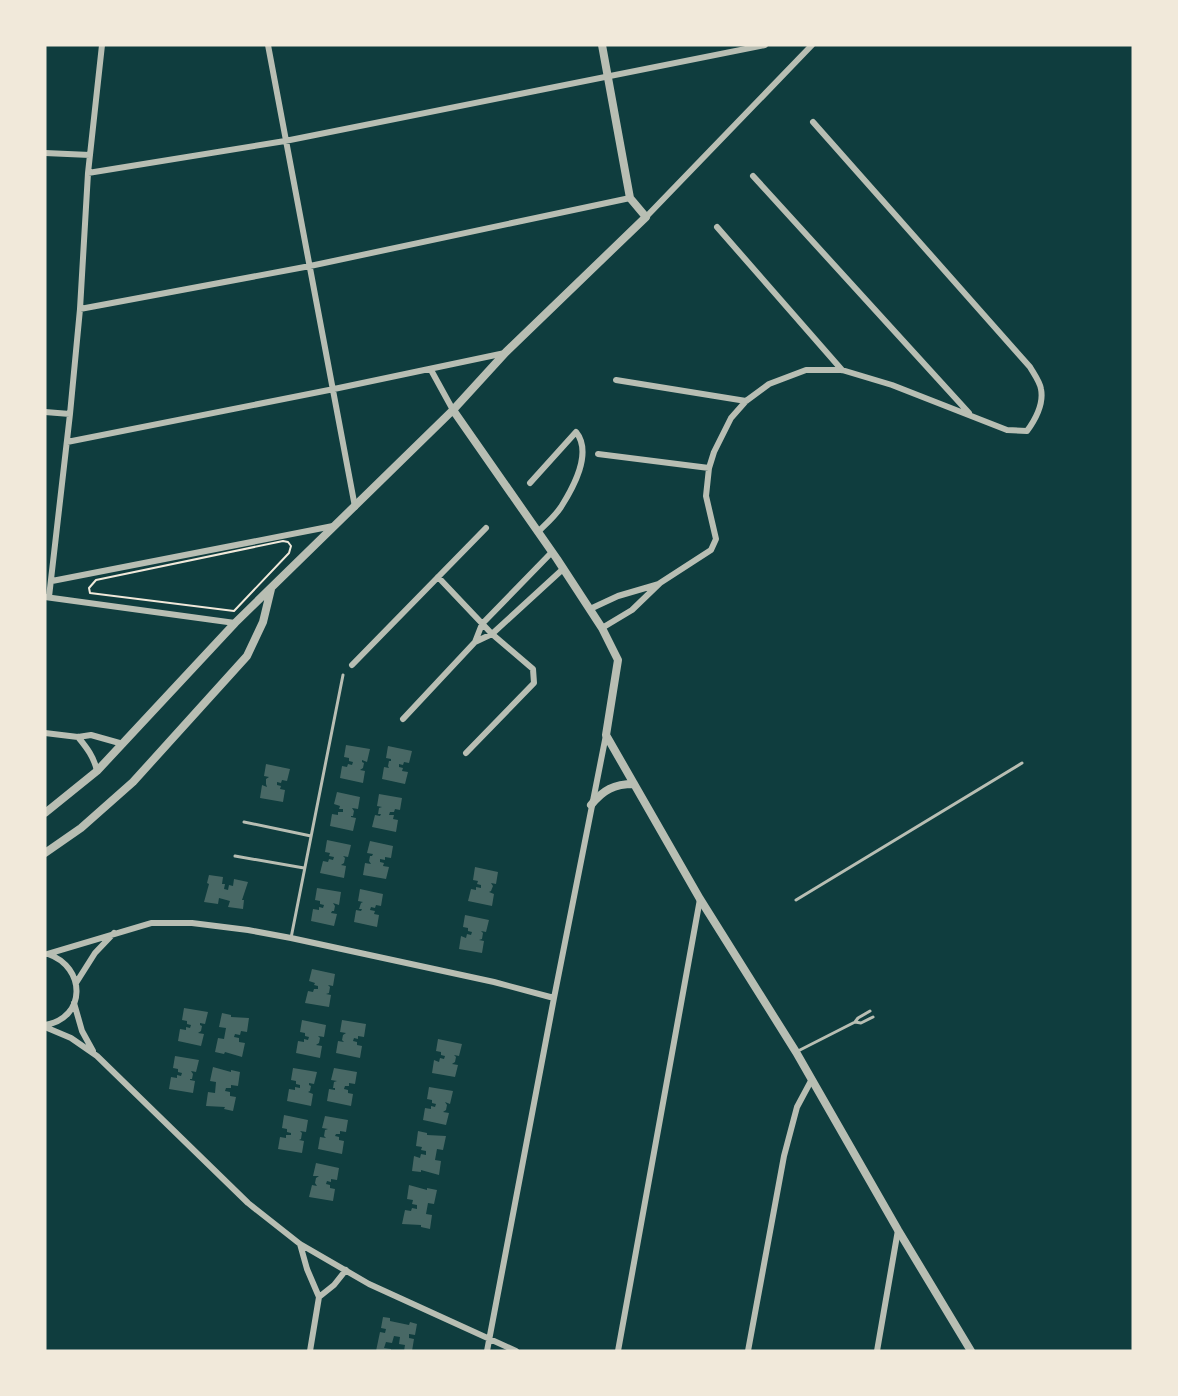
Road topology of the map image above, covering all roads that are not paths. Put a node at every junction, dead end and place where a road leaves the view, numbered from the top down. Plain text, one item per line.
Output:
1 (102, 45) edge
2 (268, 45) edge
3 (602, 45) edge
4 (765, 45) edge
5 (812, 45) edge
6 (608, 76) junction
7 (813, 122) dead end
8 (285, 141) junction
9 (45, 153) edge
10 (90, 156) junction
11 (88, 173) junction
12 (753, 176) dead end
13 (630, 198) junction
14 (646, 217) junction
15 (717, 227) dead end
16 (310, 266) junction
17 (80, 309) junction
18 (506, 352) junction
19 (431, 370) junction
20 (843, 370) junction
21 (616, 380) dead end
22 (334, 389) junction
23 (746, 401) junction
24 (453, 410) junction
25 (45, 412) edge
26 (70, 414) junction
27 (970, 415) junction
28 (67, 442) junction
29 (598, 454) dead end
30 (709, 468) junction
31 (530, 483) dead end
32 (356, 507) junction
33 (333, 526) junction
34 (486, 528) dead end
35 (538, 532) junction
36 (552, 552) junction
37 (563, 569) junction
38 (438, 577) junction
39 (52, 581) junction
40 (660, 584) junction
41 (272, 587) junction
42 (47, 597) edge
43 (590, 609) junction
44 (235, 623) junction
45 (482, 624) junction
46 (602, 628) junction
47 (492, 634) junction
48 (475, 642) junction
49 (352, 665) dead end
50 (343, 675) dead end
51 (403, 718) dead end
52 (45, 733) edge
53 (606, 735) junction
54 (78, 737) junction
55 (123, 744) junction
56 (466, 753) dead end
57 (1022, 763) dead end
58 (97, 771) junction
59 (634, 784) junction
60 (591, 806) junction
61 (45, 813) edge
62 (244, 822) dead end
63 (311, 836) junction
64 (45, 853) edge
65 (235, 856) dead end
66 (305, 868) junction
67 (700, 899) junction
68 (796, 900) dead end
69 (114, 933) junction
70 (291, 938) junction
71 (46, 954) edge
72 (76, 983) junction
73 (554, 998) junction
74 (74, 1003) junction
75 (870, 1011) dead end
76 (873, 1017) dead end
77 (855, 1022) junction
78 (45, 1026) edge
79 (796, 1052) junction
80 (97, 1056) junction
81 (812, 1079) junction
82 (898, 1230) junction
83 (300, 1244) junction
84 (346, 1270) junction
85 (319, 1297) junction
86 (489, 1338) junction
87 (310, 1351) edge
88 (487, 1351) edge
89 (516, 1351) edge
90 (618, 1351) edge
91 (748, 1351) edge
92 (877, 1351) edge
93 (971, 1351) edge

1 - 10 street
2 - 8 street
3 - 6 street
4 - 6 street
5 - 14 street
6 - 8 street
6 - 13 street
7 - 27 street
8 - 11 street
8 - 16 street
9 - 10 street
10 - 11 street
11 - 17 street
12 - 27 street
13 - 14 street
13 - 16 street
14 - 18 street
15 - 20 street
16 - 17 street
16 - 22 street
17 - 26 street
18 - 19 street
18 - 24 street
19 - 22 street
19 - 24 street
20 - 23 street
20 - 27 street
21 - 23 street
22 - 28 street
22 - 32 street
23 - 30 street
24 - 32 street
24 - 35 street
25 - 26 street
26 - 28 street
28 - 39 street
29 - 30 street
30 - 40 street
31 - 35 street
32 - 33 street
33 - 39 street
33 - 41 street
34 - 38 street
35 - 36 street
36 - 37 street
36 - 45 street
37 - 43 street
37 - 47 street
38 - 45 street
38 - 49 street
39 - 42 street
40 - 43 street
40 - 46 street
41 - 44 street
41 - 64 street
42 - 44 street
43 - 46 street
44 - 55 street
45 - 47 street
45 - 48 street
46 - 53 street
47 - 48 street
47 - 56 street
48 - 51 street
50 - 63 lane
52 - 54 street
53 - 59 street
53 - 60 street
54 - 55 street
54 - 58 street
55 - 58 street
57 - 68 lane
58 - 61 street
59 - 60 street
59 - 67 street
60 - 73 street
62 - 63 lane
63 - 66 lane
65 - 66 lane
66 - 70 lane
67 - 79 street
67 - 90 street
69 - 70 street
69 - 71 street
69 - 72 street
70 - 73 street
71 - 72 street
72 - 74 street
73 - 86 street
74 - 78 street
74 - 80 street
75 - 77 lane
76 - 77 lane
77 - 79 lane
78 - 80 street
79 - 81 street
80 - 83 street
81 - 82 street
81 - 91 street
82 - 92 street
82 - 93 street
83 - 84 street
83 - 85 street
84 - 85 street
84 - 86 street
85 - 87 street
86 - 88 street
86 - 89 street

